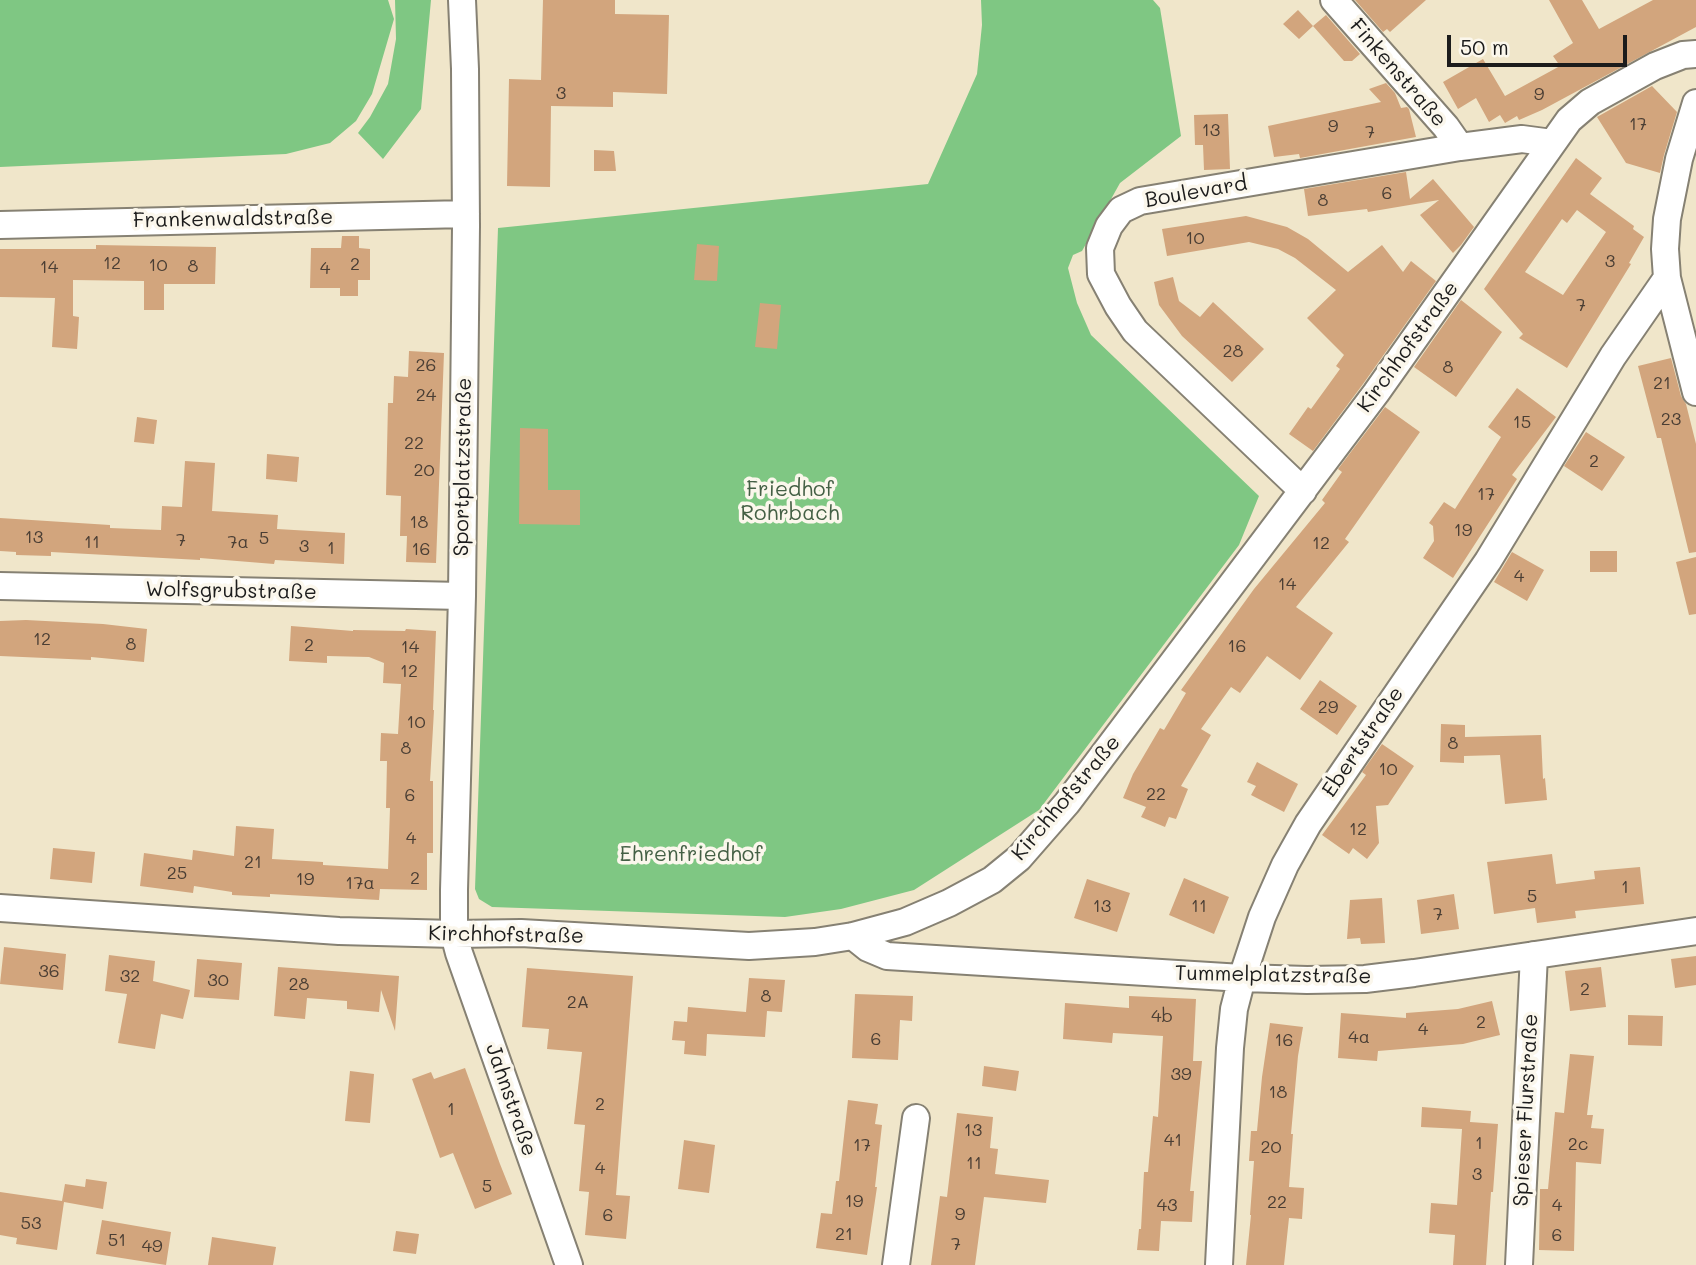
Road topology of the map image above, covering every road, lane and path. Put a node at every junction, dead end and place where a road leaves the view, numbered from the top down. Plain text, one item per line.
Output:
1 (462, 0) edge
2 (1334, 0) edge
3 (1696, 54) edge
4 (1696, 103) edge
5 (1552, 143) junction
6 (1460, 147) junction
7 (466, 214) junction
8 (0, 225) edge
9 (1667, 278) junction
10 (1696, 392) edge
11 (1303, 491) junction
12 (0, 586) edge
13 (462, 596) junction
14 (0, 908) edge
15 (1696, 931) edge
16 (454, 934) junction
17 (853, 936) junction
18 (1534, 955) junction
19 (1242, 978) junction
20 (916, 1118) dead end
21 (569, 1265) edge
22 (895, 1265) edge
23 (1219, 1265) edge
24 (1519, 1265) edge

1 - 7 street, Sportplatzstraße
2 - 6 street, Finkenstraße
3 - 5 street, Kirchhofstraße
4 - 9 street
5 - 6 street, Boulevard
5 - 11 street, Kirchhofstraße
6 - 11 street, Boulevard
7 - 8 street, Frankenwaldstraße
7 - 13 street, Sportplatzstraße
9 - 10 street
9 - 19 street, Ebertstraße
11 - 17 street, Kirchhofstraße
12 - 13 street, Wolfsgrubstraße
13 - 16 street, Sportplatzstraße
14 - 16 street, Kirchhofstraße
15 - 18 street, Tummelplatzstraße
16 - 17 street, Kirchhofstraße
16 - 21 street, Jahnstraße
17 - 19 street, Tummelplatzstraße
18 - 19 street, Tummelplatzstraße
18 - 24 street, Spieser Flurstraße
19 - 23 street, Ebertstraße
20 - 22 street

